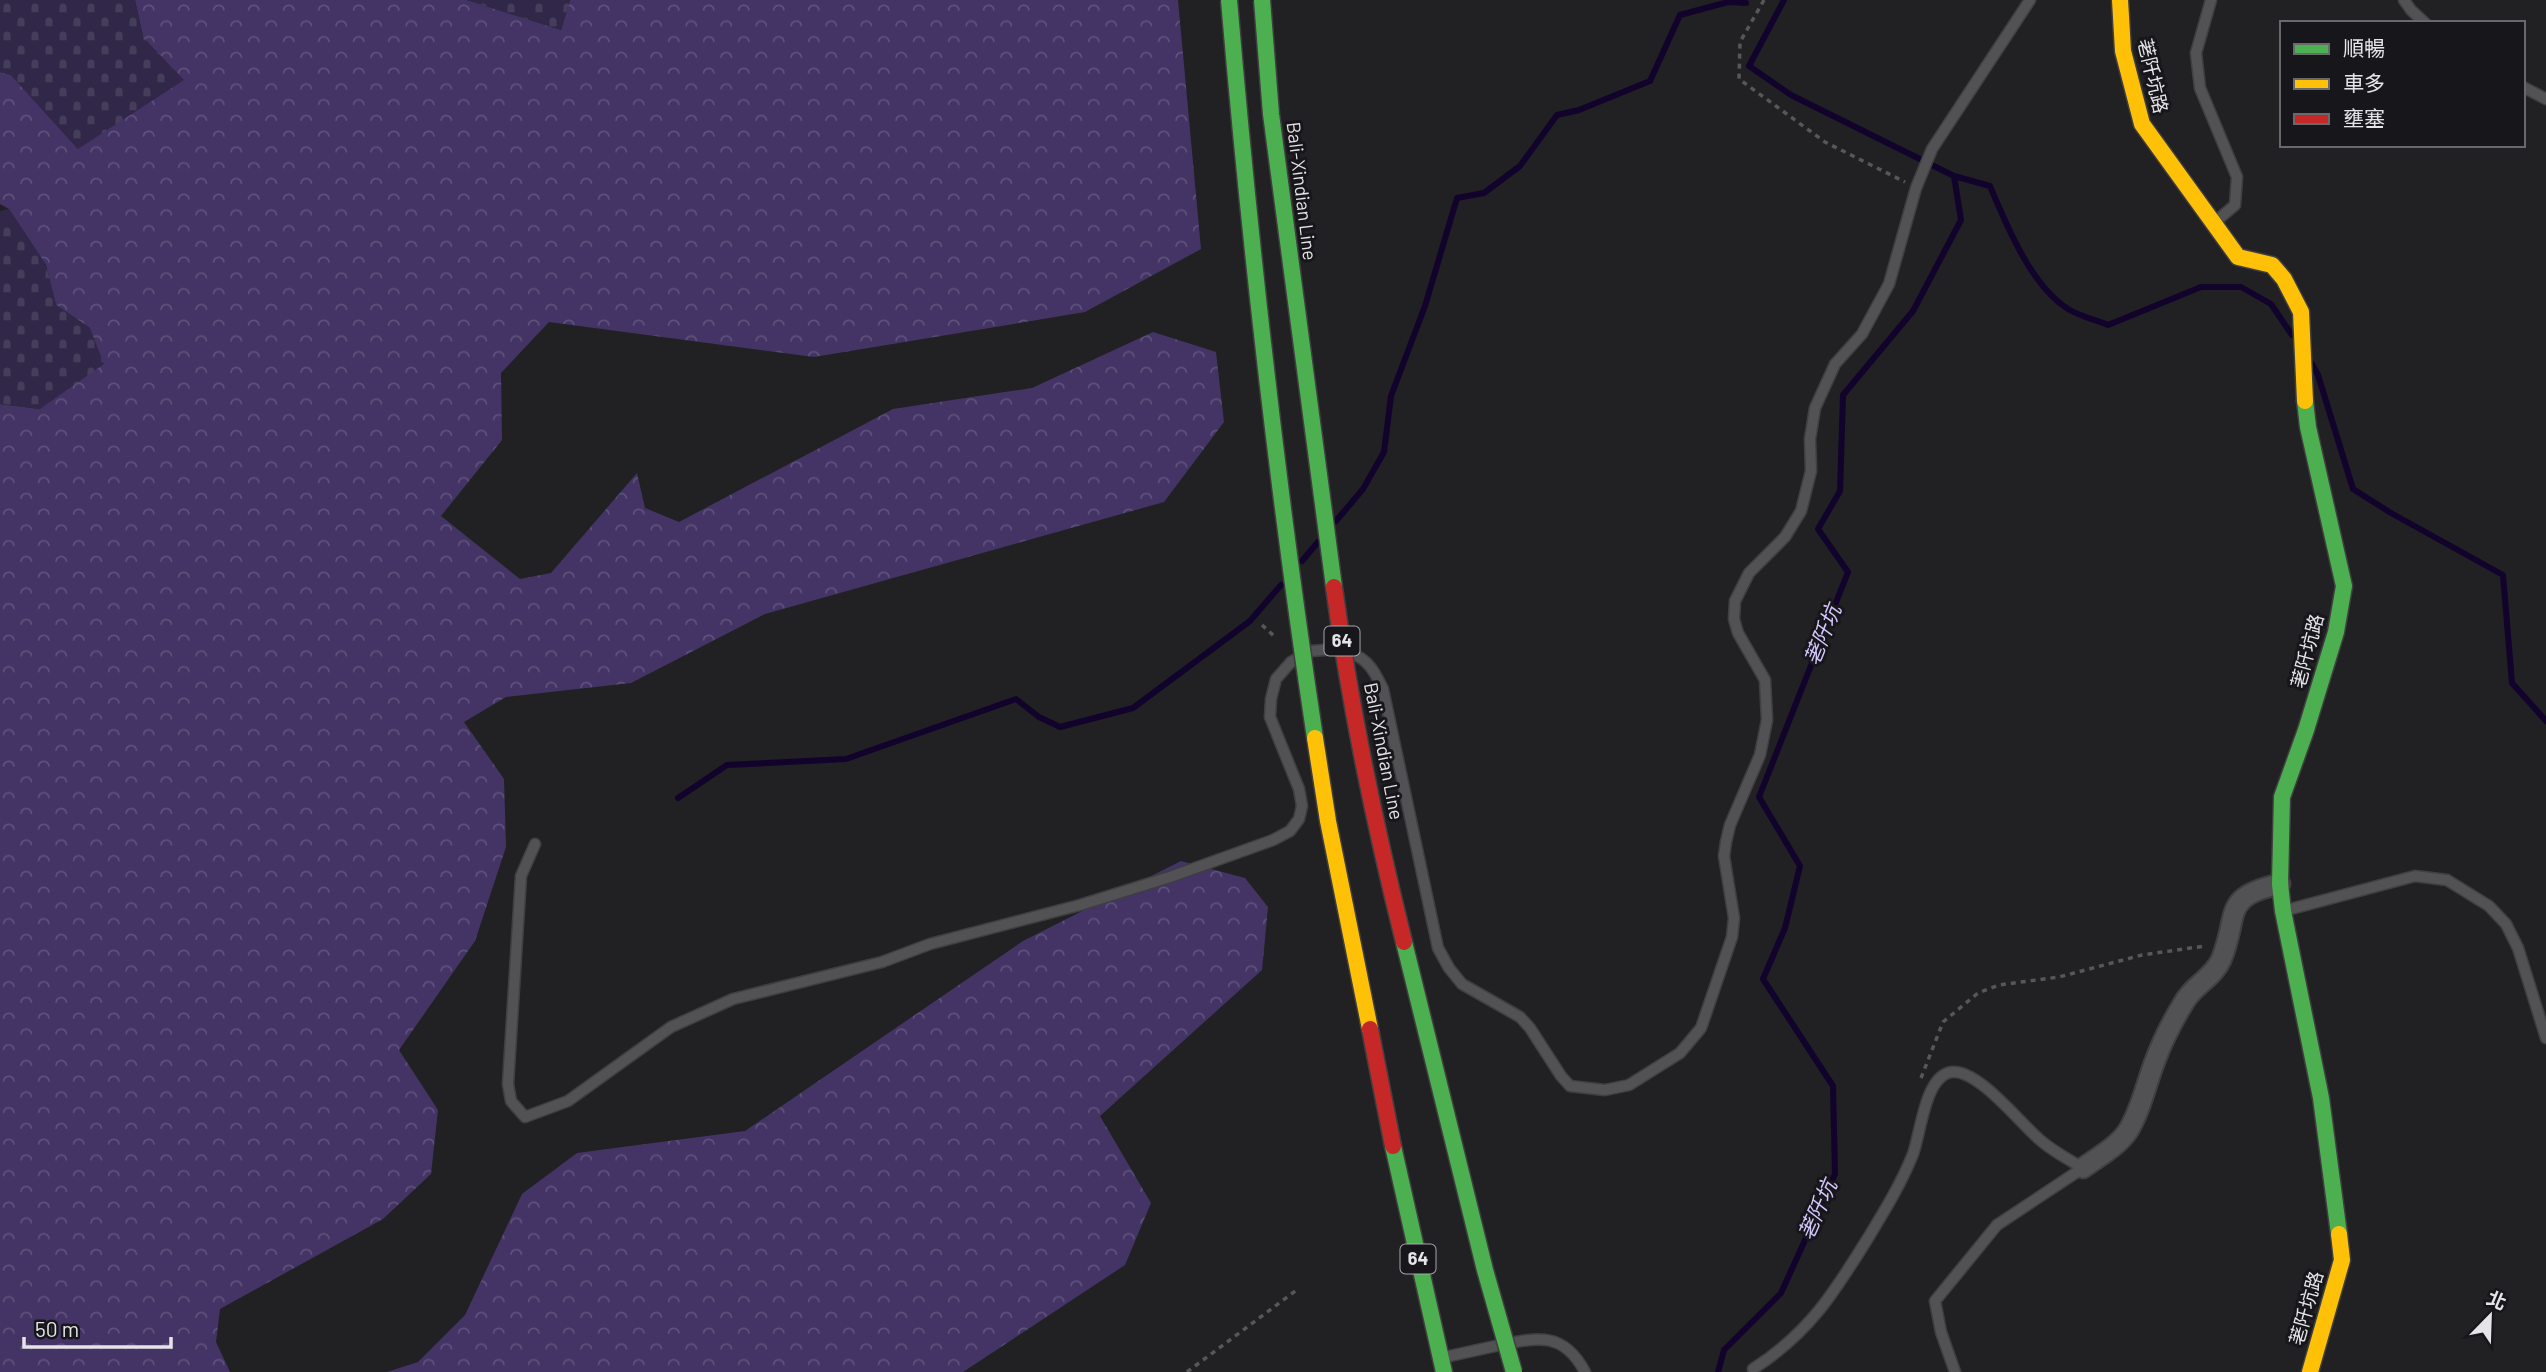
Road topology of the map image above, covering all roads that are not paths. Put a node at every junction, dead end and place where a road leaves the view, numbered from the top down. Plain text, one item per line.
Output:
1 (1229, 0) edge
2 (1262, 0) edge
3 (2030, 0) edge
4 (2120, 0) edge
5 (2211, 0) edge
6 (2404, 0) edge
7 (2423, 21) edge
8 (2525, 88) edge
9 (2546, 99) edge
10 (2214, 223) junction
11 (535, 844) dead end
12 (2280, 884) junction
13 (2283, 911) junction
14 (2546, 1038) edge
15 (2083, 1168) junction
16 (1443, 1365) edge
17 (1753, 1369) dead end
18 (1514, 1372) edge
19 (1585, 1372) edge
20 (1955, 1372) edge
21 (2310, 1372) edge

1 - 16 main road, 64, bridge
2 - 18 main road, Bali-Xindian Line / 64, bridge
3 - 11 lane
4 - 10 main road, 荖阡坑路
5 - 10 lane
6 - 7 lane
8 - 9 lane
10 - 12 main road, 荖阡坑路
12 - 13 main road, 荖阡坑路
12 - 15 street
13 - 14 lane
13 - 21 main road, 荖阡坑路
15 - 17 lane
15 - 20 lane
16 - 19 lane

